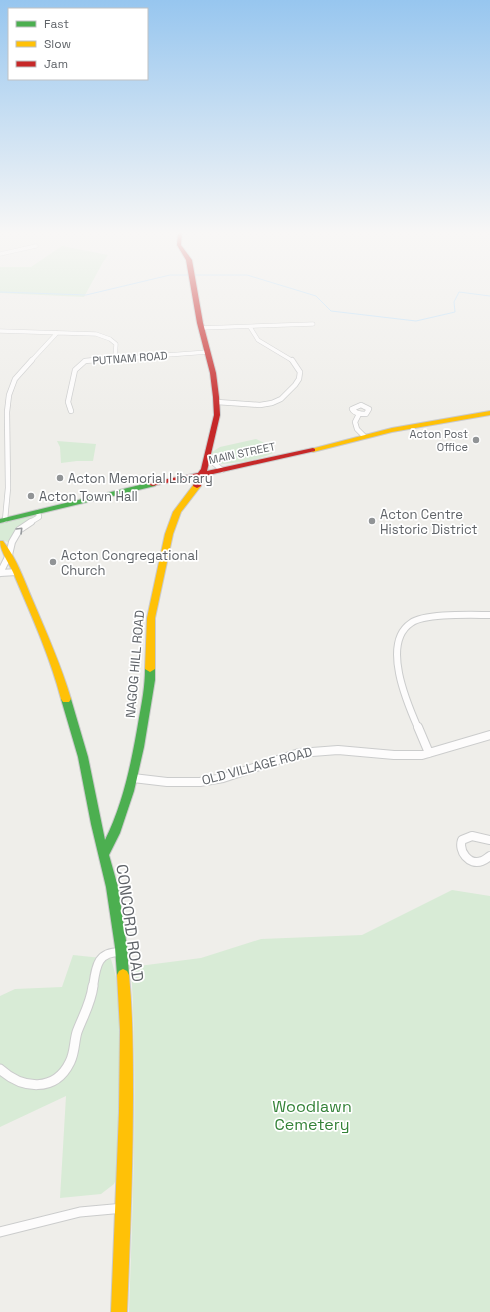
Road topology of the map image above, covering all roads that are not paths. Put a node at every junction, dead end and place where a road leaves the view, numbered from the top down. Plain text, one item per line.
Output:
1 (195, 293) edge
2 (313, 324) dead end
3 (250, 326) junction
4 (201, 328) junction
5 (0, 331) edge
6 (57, 333) junction
7 (208, 352) junction
8 (115, 359) junction
9 (217, 402) junction
10 (71, 411) dead end
11 (490, 413) edge
12 (359, 414) dead end
13 (364, 436) junction
14 (0, 441) edge
15 (7, 441) junction
16 (208, 458) junction
17 (222, 470) junction
18 (201, 474) junction
19 (38, 512) junction
20 (3, 520) edge
21 (0, 542) edge
22 (8, 552) junction
23 (17, 572) junction
24 (0, 573) edge
25 (490, 614) edge
26 (490, 735) edge
27 (429, 753) junction
28 (133, 778) junction
29 (490, 840) edge
30 (104, 854) junction
31 (490, 856) edge
32 (122, 952) junction
33 (0, 1069) edge
34 (124, 1208) junction
35 (0, 1232) edge
36 (119, 1312) edge

1 - 4 street, NAGOG HILL ROAD
2 - 3 street
3 - 4 street
3 - 9 street
4 - 7 street, NAGOG HILL ROAD
5 - 6 street
6 - 8 street
6 - 15 street
7 - 8 street, PUTNAM ROAD
7 - 9 street, NAGOG HILL ROAD
8 - 10 street, PUTNAM ROAD
9 - 16 street, NAGOG HILL ROAD
11 - 13 street, MAIN STREET
12 - 13 street
13 - 17 street, MAIN STREET
14 - 15 street
15 - 20 street
16 - 17 street
16 - 18 street, NAGOG HILL ROAD
17 - 18 street, MAIN STREET
18 - 19 street, MAIN STREET
18 - 28 street, NAGOG HILL ROAD
19 - 20 street, MAIN STREET
22 -> 19 street
21 - 22 street, CONCORD ROAD
22 - 23 street, CONCORD ROAD
22 - 24 street
23 - 24 street
23 - 30 street, CONCORD ROAD
25 - 27 street
26 - 27 street, OLD VILLAGE ROAD
27 - 28 street, OLD VILLAGE ROAD
28 - 30 street, NAGOG HILL ROAD
29 - 31 street
30 - 32 street, CONCORD ROAD
32 - 33 street
32 - 34 street, CONCORD ROAD
34 - 35 street
34 - 36 street, CONCORD ROAD

